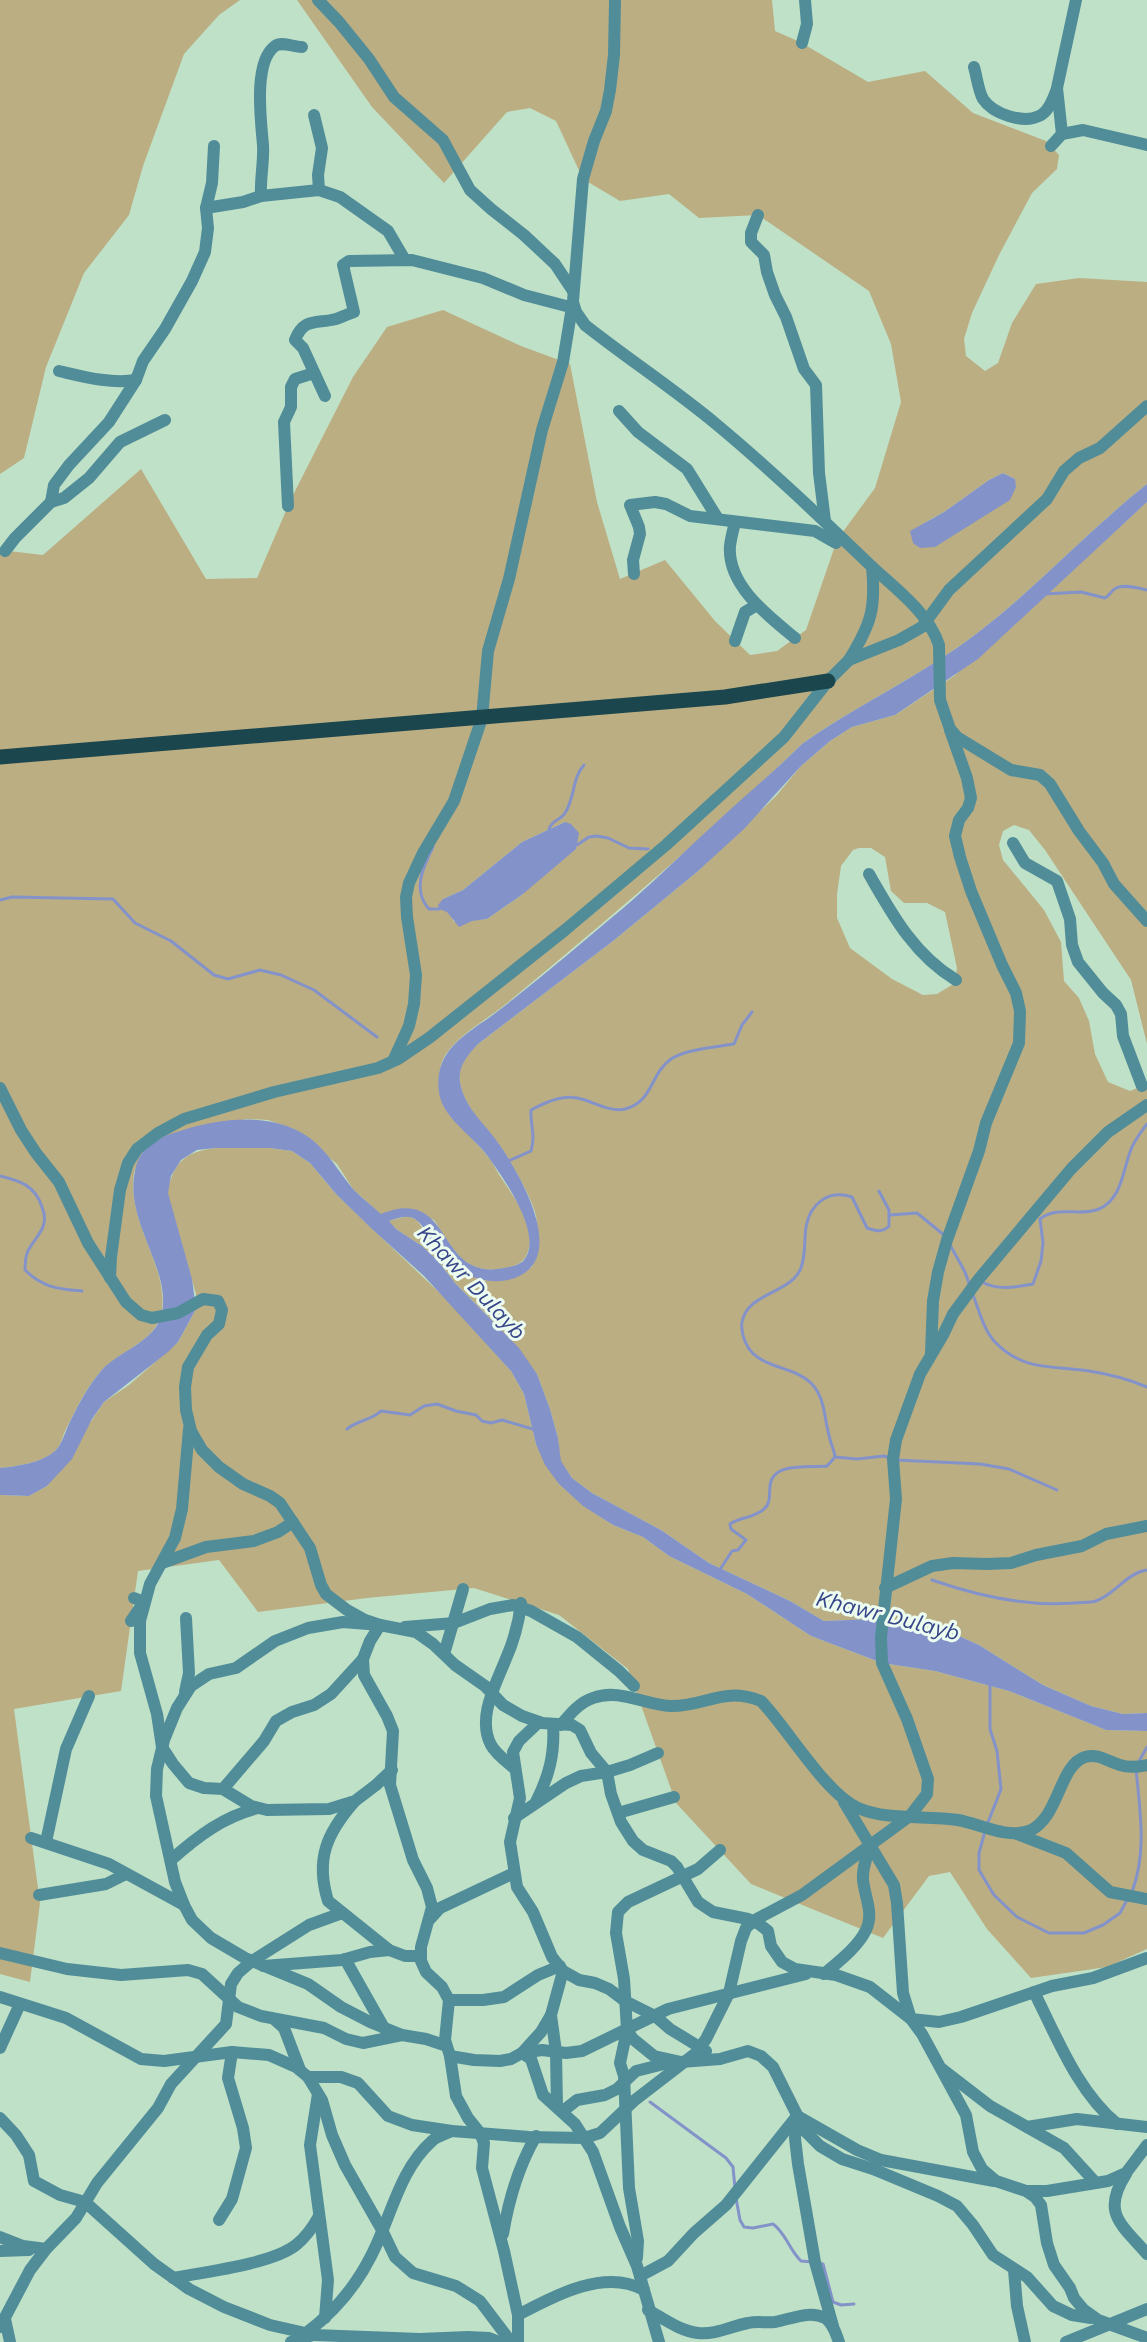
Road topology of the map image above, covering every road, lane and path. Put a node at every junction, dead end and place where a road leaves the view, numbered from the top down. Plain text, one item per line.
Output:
1 (318, 0) edge
2 (615, 0) edge
3 (805, 0) edge
4 (1076, 0) edge
5 (802, 43) dead end
6 (302, 47) dead end
7 (974, 67) dead end
8 (1057, 88) junction
9 (314, 115) dead end
10 (1062, 134) junction
11 (1147, 145) edge
12 (214, 146) dead end
13 (1051, 146) dead end
14 (319, 190) junction
15 (261, 196) junction
16 (206, 208) junction
17 (758, 215) dead end
18 (405, 260) junction
19 (572, 300) junction
20 (59, 371) dead end
21 (314, 373) junction
22 (136, 380) junction
23 (325, 396) dead end
24 (1147, 406) edge
25 (619, 411) dead end
26 (165, 420) dead end
27 (51, 502) junction
28 (288, 506) dead end
29 (718, 519) junction
30 (825, 521) junction
31 (735, 523) junction
32 (836, 543) dead end
33 (5, 551) dead end
34 (872, 567) junction
35 (634, 574) dead end
36 (757, 605) junction
37 (926, 621) junction
38 (795, 638) dead end
39 (735, 641) dead end
40 (849, 660) junction
41 (828, 681) junction
42 (482, 718) junction
43 (950, 729) junction
44 (0, 757) edge
45 (1013, 843) dead end
46 (869, 874) dead end
47 (1147, 921) edge
48 (956, 980) dead end
49 (393, 1061) junction
50 (1142, 1086) dead end
51 (0, 1088) edge
52 (1146, 1106) edge
53 (111, 1278) junction
54 (931, 1354) junction
55 (189, 1425) junction
56 (293, 1522) junction
57 (1147, 1526) edge
58 (162, 1563) junction
59 (885, 1588) junction
60 (463, 1589) dead end
61 (139, 1600) junction
62 (520, 1605) junction
63 (186, 1618) dead end
64 (130, 1621) dead end
65 (454, 1623) junction
66 (380, 1625) junction
67 (398, 1627) junction
68 (444, 1654) junction
69 (363, 1659) junction
70 (634, 1686) dead end
71 (492, 1692) junction
72 (89, 1696) dead end
73 (184, 1696) junction
74 (539, 1722) junction
75 (557, 1724) junction
76 (162, 1747) junction
77 (658, 1753) dead end
78 (1147, 1765) edge
79 (514, 1768) junction
80 (392, 1770) junction
81 (607, 1772) junction
82 (223, 1789) junction
83 (840, 1796) junction
84 (674, 1797) dead end
85 (355, 1801) junction
86 (535, 1803) junction
87 (258, 1808) junction
88 (618, 1813) junction
89 (910, 1816) junction
90 (514, 1818) junction
91 (1017, 1834) junction
92 (32, 1838) dead end
93 (46, 1842) junction
94 (871, 1844) junction
95 (720, 1850) dead end
96 (171, 1860) junction
97 (514, 1873) junction
98 (126, 1874) junction
99 (683, 1877) junction
100 (39, 1895) dead end
101 (1147, 1899) edge
102 (184, 1905) junction
103 (342, 1913) junction
104 (429, 1920) junction
105 (753, 1922) junction
106 (389, 1950) junction
107 (0, 1953) edge
108 (421, 1956) junction
109 (1147, 1958) edge
110 (345, 1959) junction
111 (257, 1963) junction
112 (562, 1969) junction
113 (819, 1973) junction
114 (1034, 1992) junction
115 (729, 1993) junction
116 (0, 1997) edge
117 (449, 2000) junction
118 (230, 2001) junction
119 (625, 2001) junction
120 (20, 2004) junction
121 (551, 2015) junction
122 (655, 2016) junction
123 (273, 2018) junction
124 (911, 2019) junction
125 (384, 2028) junction
126 (627, 2030) junction
127 (402, 2036) junction
128 (700, 2047) junction
129 (0, 2048) edge
130 (449, 2051) junction
131 (232, 2052) junction
132 (556, 2052) junction
133 (522, 2053) junction
134 (196, 2057) junction
135 (720, 2059) junction
136 (683, 2062) junction
137 (937, 2064) junction
138 (304, 2073) junction
139 (624, 2083) junction
140 (318, 2094) junction
141 (560, 2109) junction
142 (624, 2109) junction
143 (797, 2116) junction
144 (0, 2118) edge
145 (1117, 2124) junction
146 (1027, 2127) junction
147 (1147, 2127) edge
148 (452, 2131) junction
149 (480, 2133) junction
150 (536, 2136) junction
151 (584, 2138) junction
152 (1147, 2145) edge
153 (1126, 2173) junction
154 (996, 2181) junction
155 (1095, 2182) junction
156 (1026, 2191) junction
157 (85, 2202) junction
158 (319, 2216) junction
159 (219, 2220) dead end
160 (382, 2230) junction
161 (0, 2238) edge
162 (502, 2241) junction
163 (45, 2249) junction
164 (0, 2251) edge
165 (1147, 2254) edge
166 (1014, 2270) junction
167 (638, 2271) junction
168 (173, 2278) junction
169 (644, 2290) junction
170 (1147, 2309) edge
171 (648, 2310) junction
172 (518, 2315) junction
173 (325, 2318) junction
174 (1104, 2322) junction
175 (2, 2323) edge
176 (833, 2326) junction
177 (315, 2336) edge
178 (1147, 2338) edge
179 (457, 2340) edge
180 (10, 2342) edge
181 (291, 2342) edge
182 (499, 2342) edge
183 (511, 2342) edge
184 (518, 2342) edge
185 (658, 2342) edge
186 (839, 2342) edge
187 (1025, 2342) edge
188 (1066, 2342) edge

1 - 19 street
2 - 19 street
3 - 5 street
4 - 8 street
6 - 15 street
7 - 8 street
8 - 10 street
9 - 14 street
10 - 11 street
10 - 13 street
12 - 16 street
14 - 15 street
14 - 18 street
15 - 16 street
16 - 22 street
17 - 30 street
18 - 19 street
18 - 21 street
19 - 30 street
19 - 42 street
20 - 22 street
21 - 23 street
21 - 28 street
22 - 27 street
24 - 37 street
25 - 29 street
26 - 27 street
27 - 33 street
29 - 31 street
29 - 35 street
30 - 34 street
31 - 32 street
31 - 36 street
34 - 37 street
34 - 40 street
36 - 38 street
36 - 39 street
37 - 40 street
37 - 43 street
40 - 41 street
41 - 42 main road
41 - 49 street
42 - 44 main road
42 - 49 street
43 - 47 street
43 - 54 street
45 - 50 street
46 - 48 street
49 - 53 street
51 - 53 street
52 - 54 street
53 - 55 street
54 - 59 street
55 - 56 street
55 - 58 street
56 - 58 street
56 - 66 street
57 - 59 street
58 - 61 street
59 - 89 street
60 - 65 street
61 - 64 street
61 - 76 street
62 - 65 street
62 - 70 street
62 - 71 street
63 - 73 street
65 - 67 street
65 - 68 street
66 - 67 street
66 - 69 street
66 - 73 street
67 - 68 street
68 - 71 street
69 - 80 street
69 - 82 street
71 - 74 street
71 - 79 street
72 - 93 street
73 - 76 street
74 - 75 street
74 - 79 street
75 - 81 street
75 - 83 street
75 - 86 street
76 - 82 street
76 - 96 street
77 - 81 street
78 - 91 street
79 - 90 street
80 - 85 street
80 - 104 street
81 - 86 street
81 - 88 street
82 - 87 street
83 - 89 street
83 - 94 street
84 - 88 street
85 - 87 street
85 - 103 street
86 - 90 street
87 - 96 street
88 - 99 street
89 - 91 street
89 - 94 street
90 - 97 street
91 - 101 street
92 - 93 street
93 - 98 street
94 - 105 street
94 - 113 street
94 - 124 street
95 - 99 street
96 - 102 street
97 - 104 street
97 - 112 street
98 - 100 street
98 - 102 street
99 - 105 street
99 - 119 street
102 - 111 street
103 - 106 street
103 - 111 street
104 - 108 street
105 - 113 street
105 - 115 street
106 - 108 street
106 - 110 street
107 - 118 street
108 - 117 street
109 - 114 street
110 - 111 street
110 - 125 street
111 - 118 street
111 - 125 street
112 - 117 street
112 - 119 street
112 - 121 street
113 - 115 street
113 - 124 street
114 - 124 street
114 - 145 street
115 - 122 street
115 - 128 street
116 - 120 street
117 - 130 street
118 - 123 street
118 - 134 street
119 - 122 street
119 - 126 street
120 - 129 street
120 - 134 street
121 - 132 street
121 - 133 street
122 - 126 street
122 - 128 street
123 - 127 street
123 - 138 street
124 - 137 street
125 - 127 street
126 - 132 street
126 - 136 street
126 - 139 street
127 - 130 street
128 - 135 street
128 - 136 street
130 - 133 street
130 - 149 street
131 - 134 street
131 - 138 street
131 - 159 street
132 - 133 street
132 - 141 street
133 - 141 street
134 - 157 street
135 - 136 street
135 - 143 street
136 - 139 street
136 - 142 street
137 - 146 street
137 - 154 street
138 - 140 street
138 - 148 street
139 - 141 street
139 - 142 street
140 - 158 street
140 - 160 street
141 - 151 street
142 - 151 street
142 - 167 street
143 - 154 street
143 - 166 street
143 - 167 street
143 - 176 street
144 - 157 street
145 - 146 street
145 - 147 street
146 - 155 street
148 - 149 street
148 - 160 street
149 - 150 street
149 - 162 street
150 - 151 street
150 - 162 street
151 - 167 street
152 - 153 street
153 - 155 street
153 - 165 street
154 - 156 street
155 - 156 street
156 - 174 street
157 - 163 street
157 - 168 street
158 - 168 street
158 - 173 street
160 - 173 street
160 - 183 street
161 - 163 street
162 - 172 street
163 - 164 street
163 - 175 street
166 - 174 street
166 - 187 street
167 - 169 street
168 - 177 street
169 - 171 street
169 - 172 street
170 - 174 street
171 - 176 street
171 - 185 street
172 - 184 street
173 - 177 street
174 - 178 street
174 - 188 street
175 - 180 street
176 - 186 street
177 - 179 street
177 - 181 street
179 - 182 street

